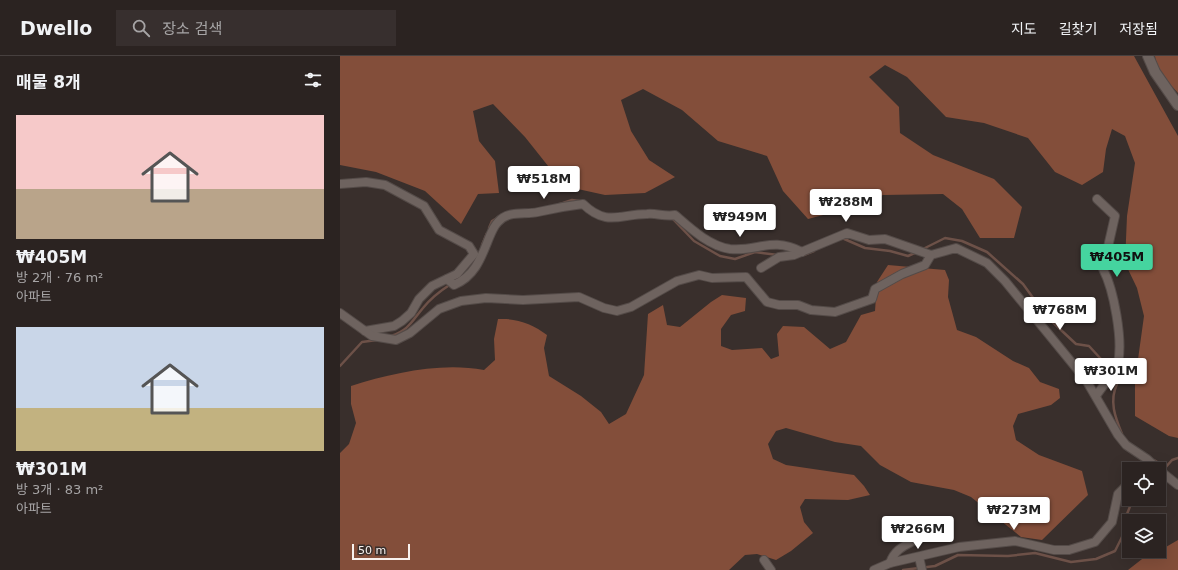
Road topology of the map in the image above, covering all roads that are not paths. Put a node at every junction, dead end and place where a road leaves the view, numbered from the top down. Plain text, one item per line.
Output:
1 (1148, 56) edge
2 (1178, 105) edge
3 (340, 184) edge
4 (1097, 199) dead end
5 (798, 254) junction
6 (931, 255) junction
7 (761, 268) dead end
8 (450, 281) junction
9 (340, 313) edge
10 (365, 332) junction
11 (1096, 396) junction
12 (1147, 462) edge
13 (1166, 476) edge
14 (1178, 485) edge
15 (1122, 490) edge
16 (929, 528) dead end
17 (764, 560) dead end
18 (890, 563) junction
19 (920, 563) edge
20 (771, 570) edge
21 (874, 570) edge

1 - 2 street
3 - 8 street
4 - 11 street
5 - 6 street
5 - 7 street
5 - 8 street
6 - 10 street
6 - 11 street
8 - 10 street
9 - 10 street
11 - 12 street
13 - 14 street
15 - 19 street
16 - 18 street
17 - 20 street
18 - 19 street
18 - 21 street

